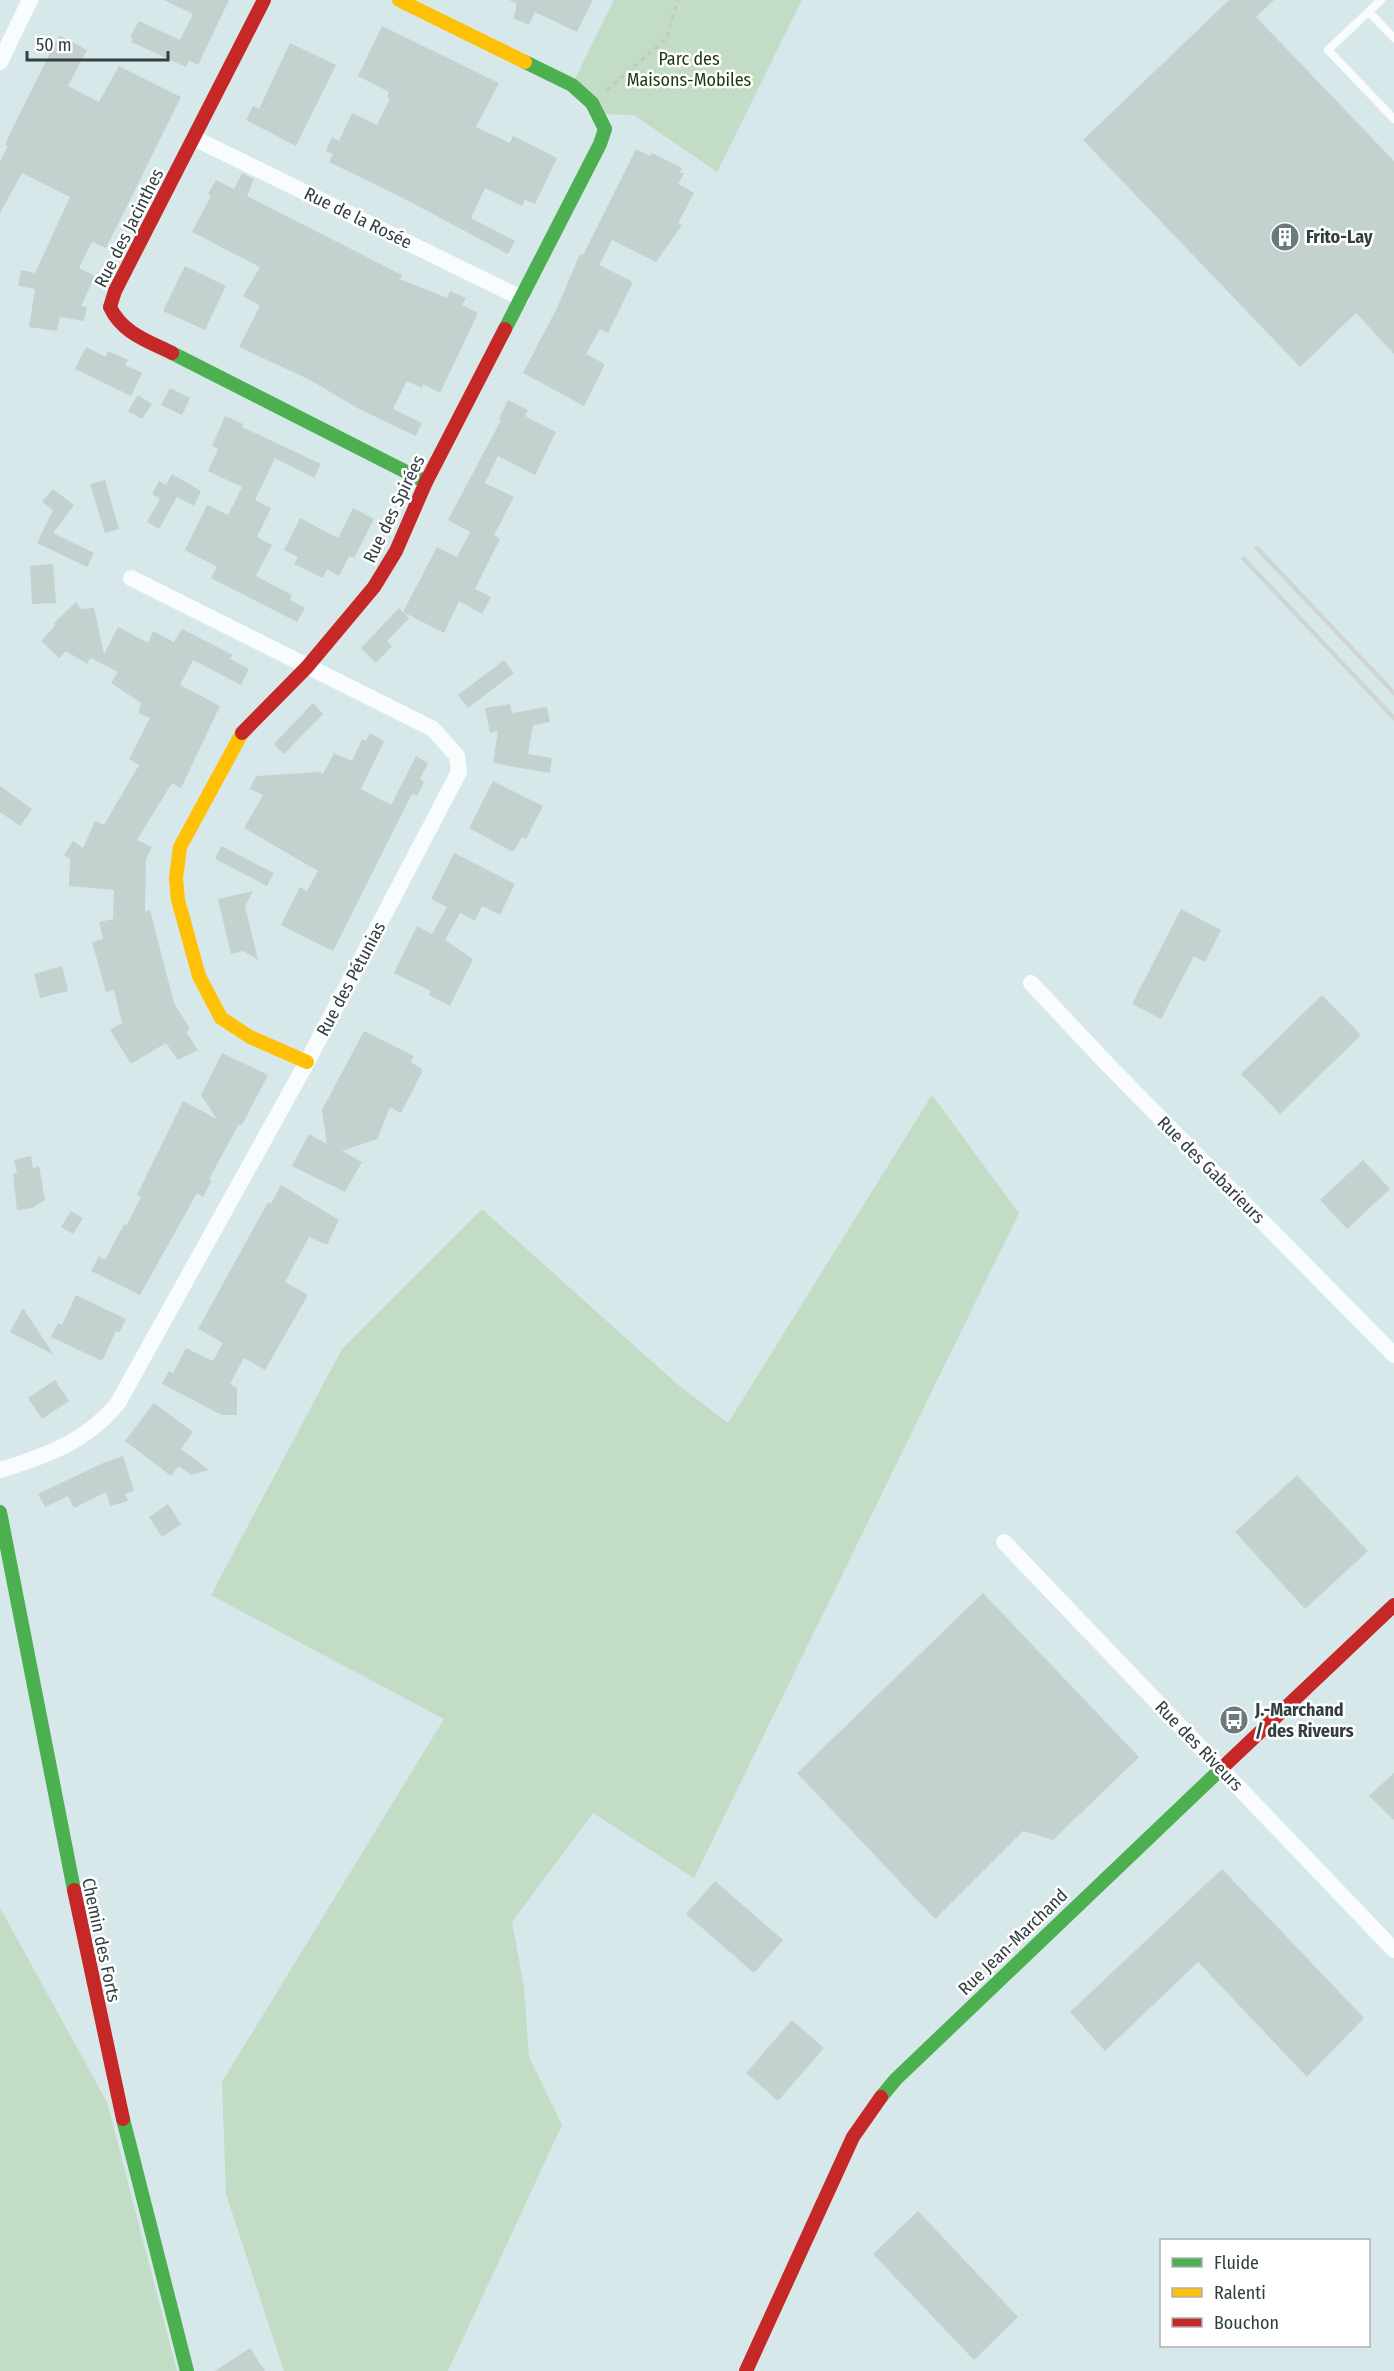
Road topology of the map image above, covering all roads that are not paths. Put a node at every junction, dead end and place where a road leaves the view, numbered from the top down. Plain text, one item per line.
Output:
1 (30, 0) edge
2 (264, 0) edge
3 (399, 0) edge
4 (1381, 0) edge
5 (1369, 12) junction
6 (1394, 38) edge
7 (0, 62) edge
8 (1394, 119) edge
9 (194, 138) junction
10 (522, 298) junction
11 (426, 482) junction
12 (131, 578) dead end
13 (306, 667) junction
14 (1031, 983) dead end
15 (307, 1062) junction
16 (1394, 1355) edge
17 (0, 1470) edge
18 (0, 1512) edge
19 (1004, 1542) dead end
20 (1394, 1605) edge
21 (1221, 1769) junction
22 (1394, 1950) edge
23 (187, 2371) edge
24 (746, 2371) edge

1 - 7 street
2 - 9 street, Rue des Jacinthes
3 - 10 street, Rue des Spirées
4 - 5 lane
5 - 6 lane
5 - 8 lane
9 - 10 street, Rue de la Rosée
9 - 11 street, Rue des Jacinthes
10 - 11 street, Rue des Spirées
11 - 13 street, Rue des Spirées
12 - 13 street, Rue des Pétunias
13 - 15 street, Rue des Spirées
13 - 15 street, Rue des Pétunias
14 - 16 street, Rue des Gabarieurs
15 - 17 street, Rue des Pétunias
18 - 23 street, Chemin des Forts
19 - 21 street, Rue des Riveurs
20 - 21 street, Rue Jean-Marchand
21 - 22 street, Rue des Riveurs
21 - 24 street, Rue Jean-Marchand

